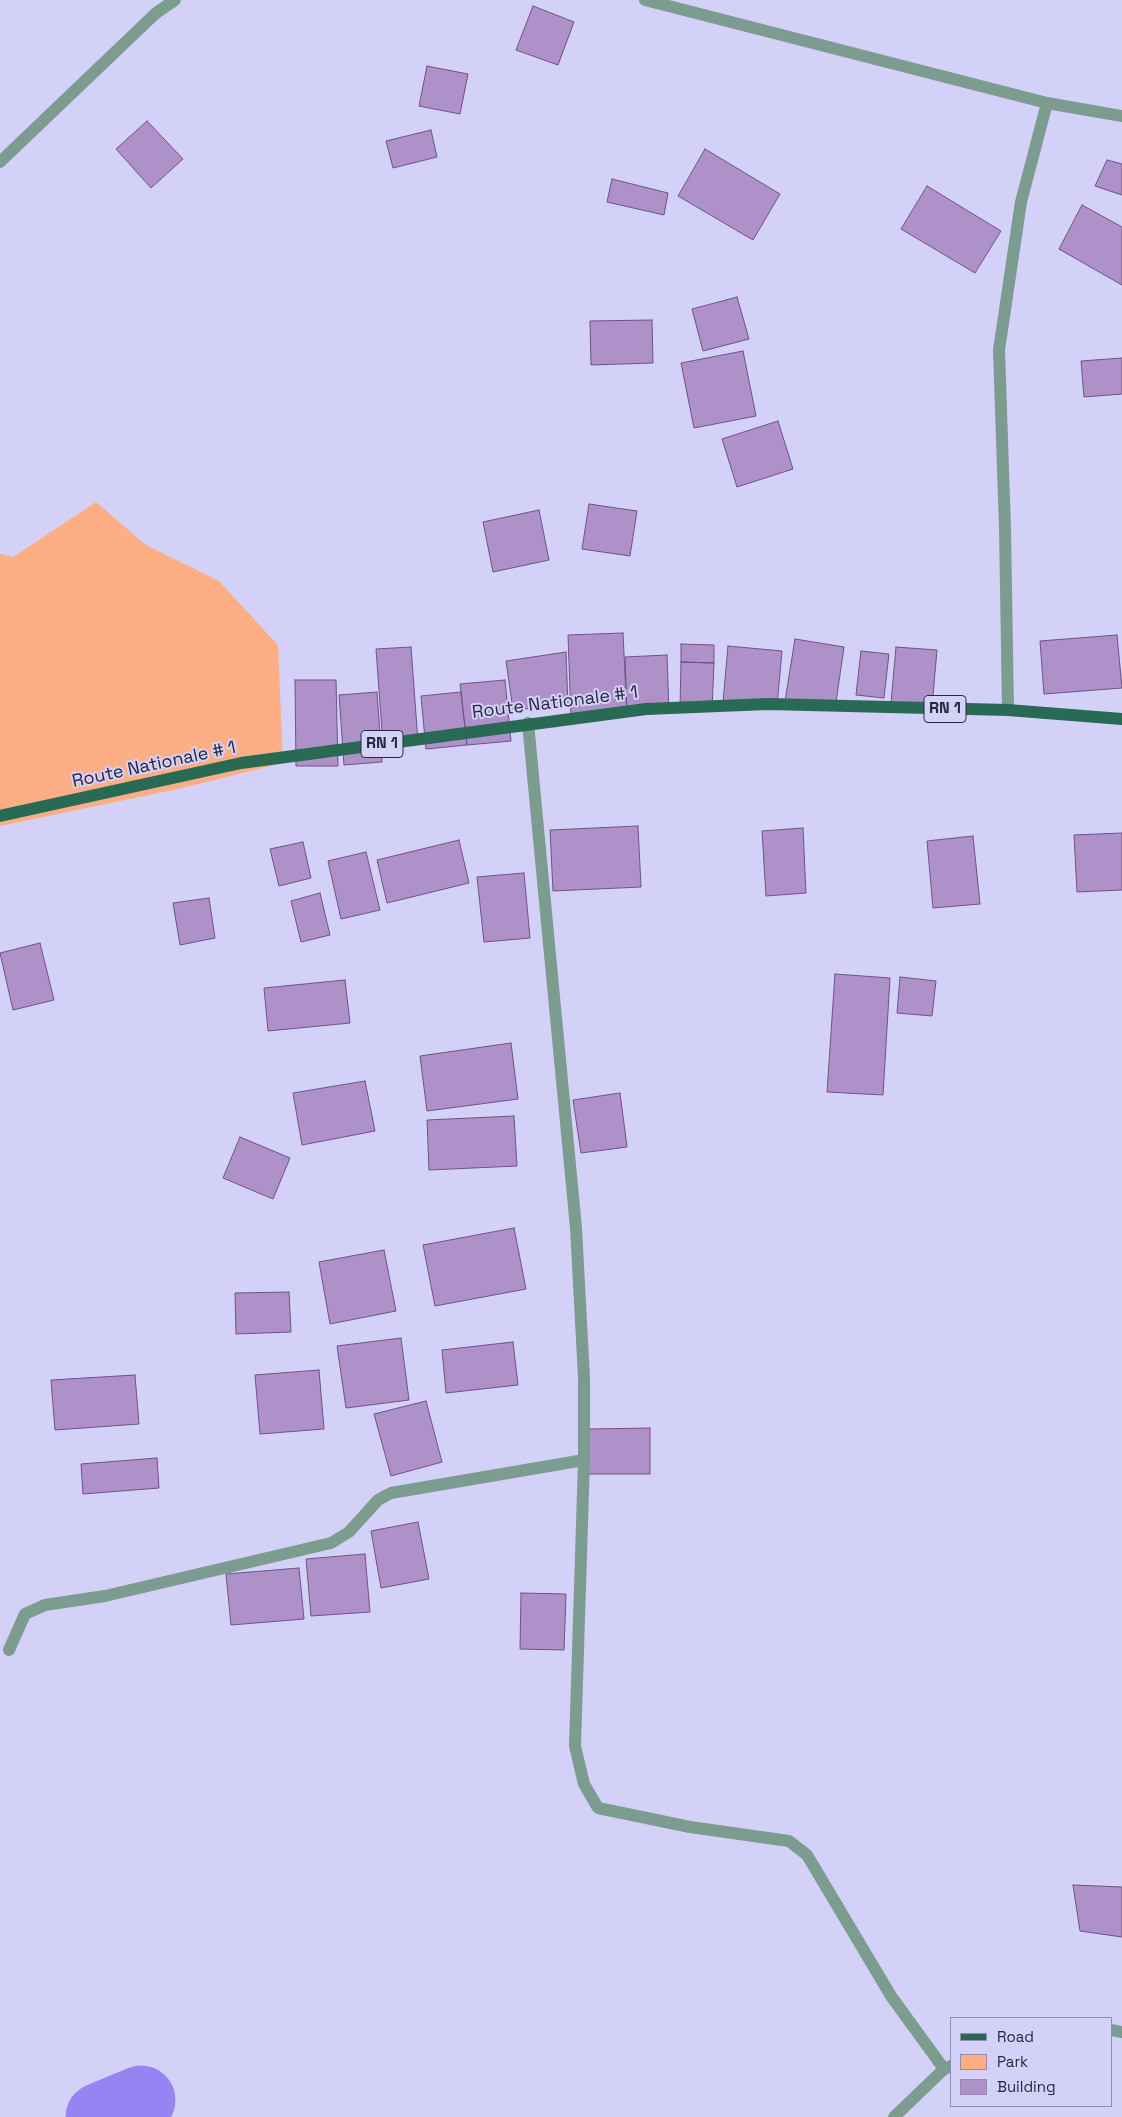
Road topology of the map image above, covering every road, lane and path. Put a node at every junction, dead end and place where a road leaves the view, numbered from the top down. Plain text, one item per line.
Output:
1 (175, 0) edge
2 (645, 0) edge
3 (1047, 103) junction
4 (1122, 116) edge
5 (0, 162) edge
6 (1008, 710) junction
7 (1122, 719) edge
8 (528, 723) junction
9 (0, 816) edge
10 (584, 1460) junction
11 (10, 1650) dead end
12 (948, 2068) edge
13 (894, 2117) edge

1 - 5 street
2 - 3 street
3 - 4 street
3 - 6 street
6 - 7 main road, Route Nationale # 1 / RN 1
6 - 8 main road, Route Nationale # 1 / RN 1
8 - 9 main road, Route Nationale # 1 / RN 1
8 - 10 street
10 - 11 street
10 - 12 street
12 - 13 street

